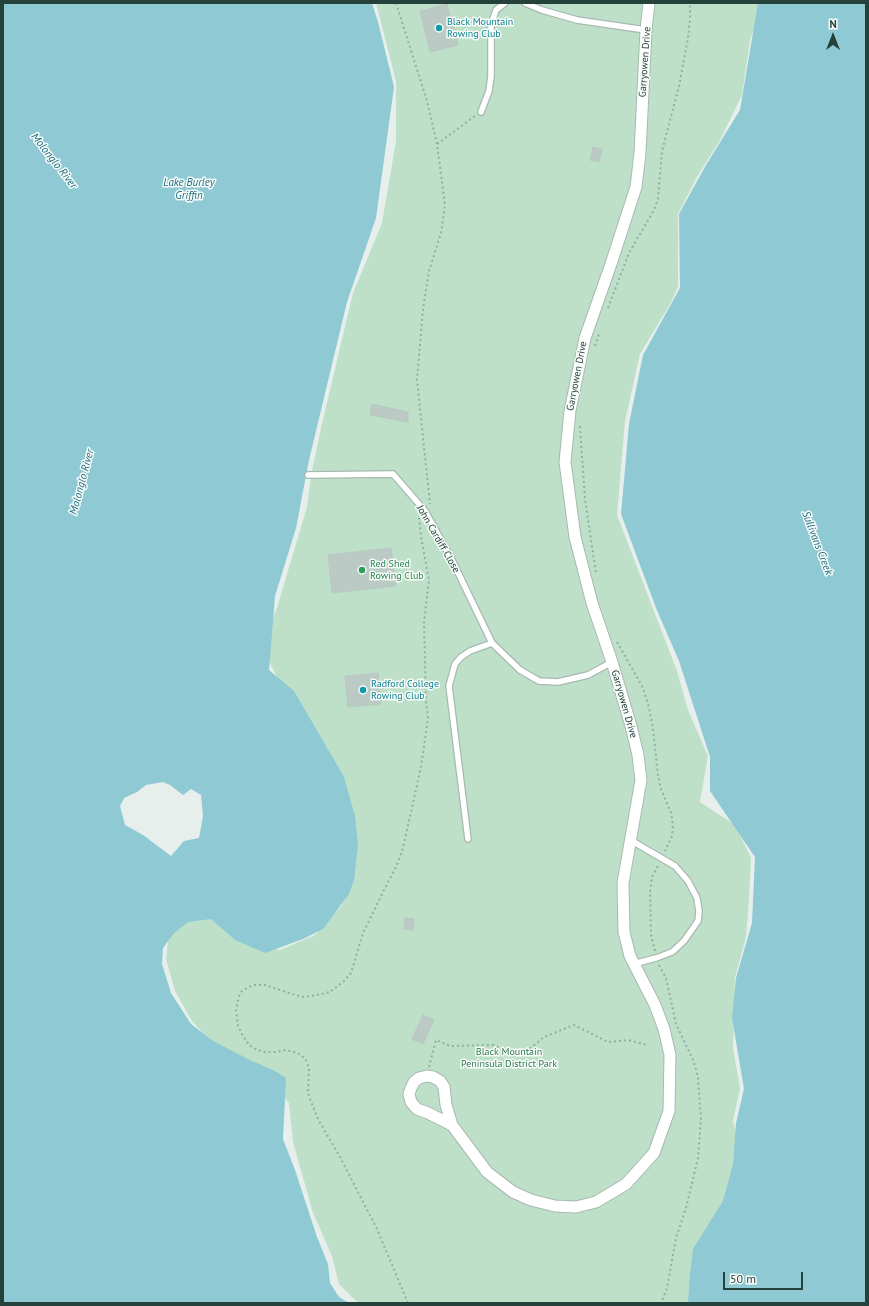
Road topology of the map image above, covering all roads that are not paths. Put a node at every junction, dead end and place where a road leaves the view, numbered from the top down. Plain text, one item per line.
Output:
1 (505, 3) edge
2 (525, 3) edge
3 (649, 3) edge
4 (646, 30) junction
5 (480, 112) road end
6 (308, 475) dead end
7 (492, 643) junction
8 (612, 662) junction
9 (468, 839) dead end
10 (632, 841) junction
11 (633, 964) junction
12 (452, 1125) junction

1 - 5 lane
2 - 4 lane
3 - 4 street, Garryowen Drive
4 - 8 street, Garryowen Drive
6 - 7 lane, John Cardiff Close
7 - 8 lane, John Cardiff Close
7 - 9 lane
8 - 10 street, Garryowen Drive
10 - 11 street, Garryowen Drive
10 - 11 lane
11 - 12 street, Garryowen Drive
12 - 12 street, Garryowen Drive

